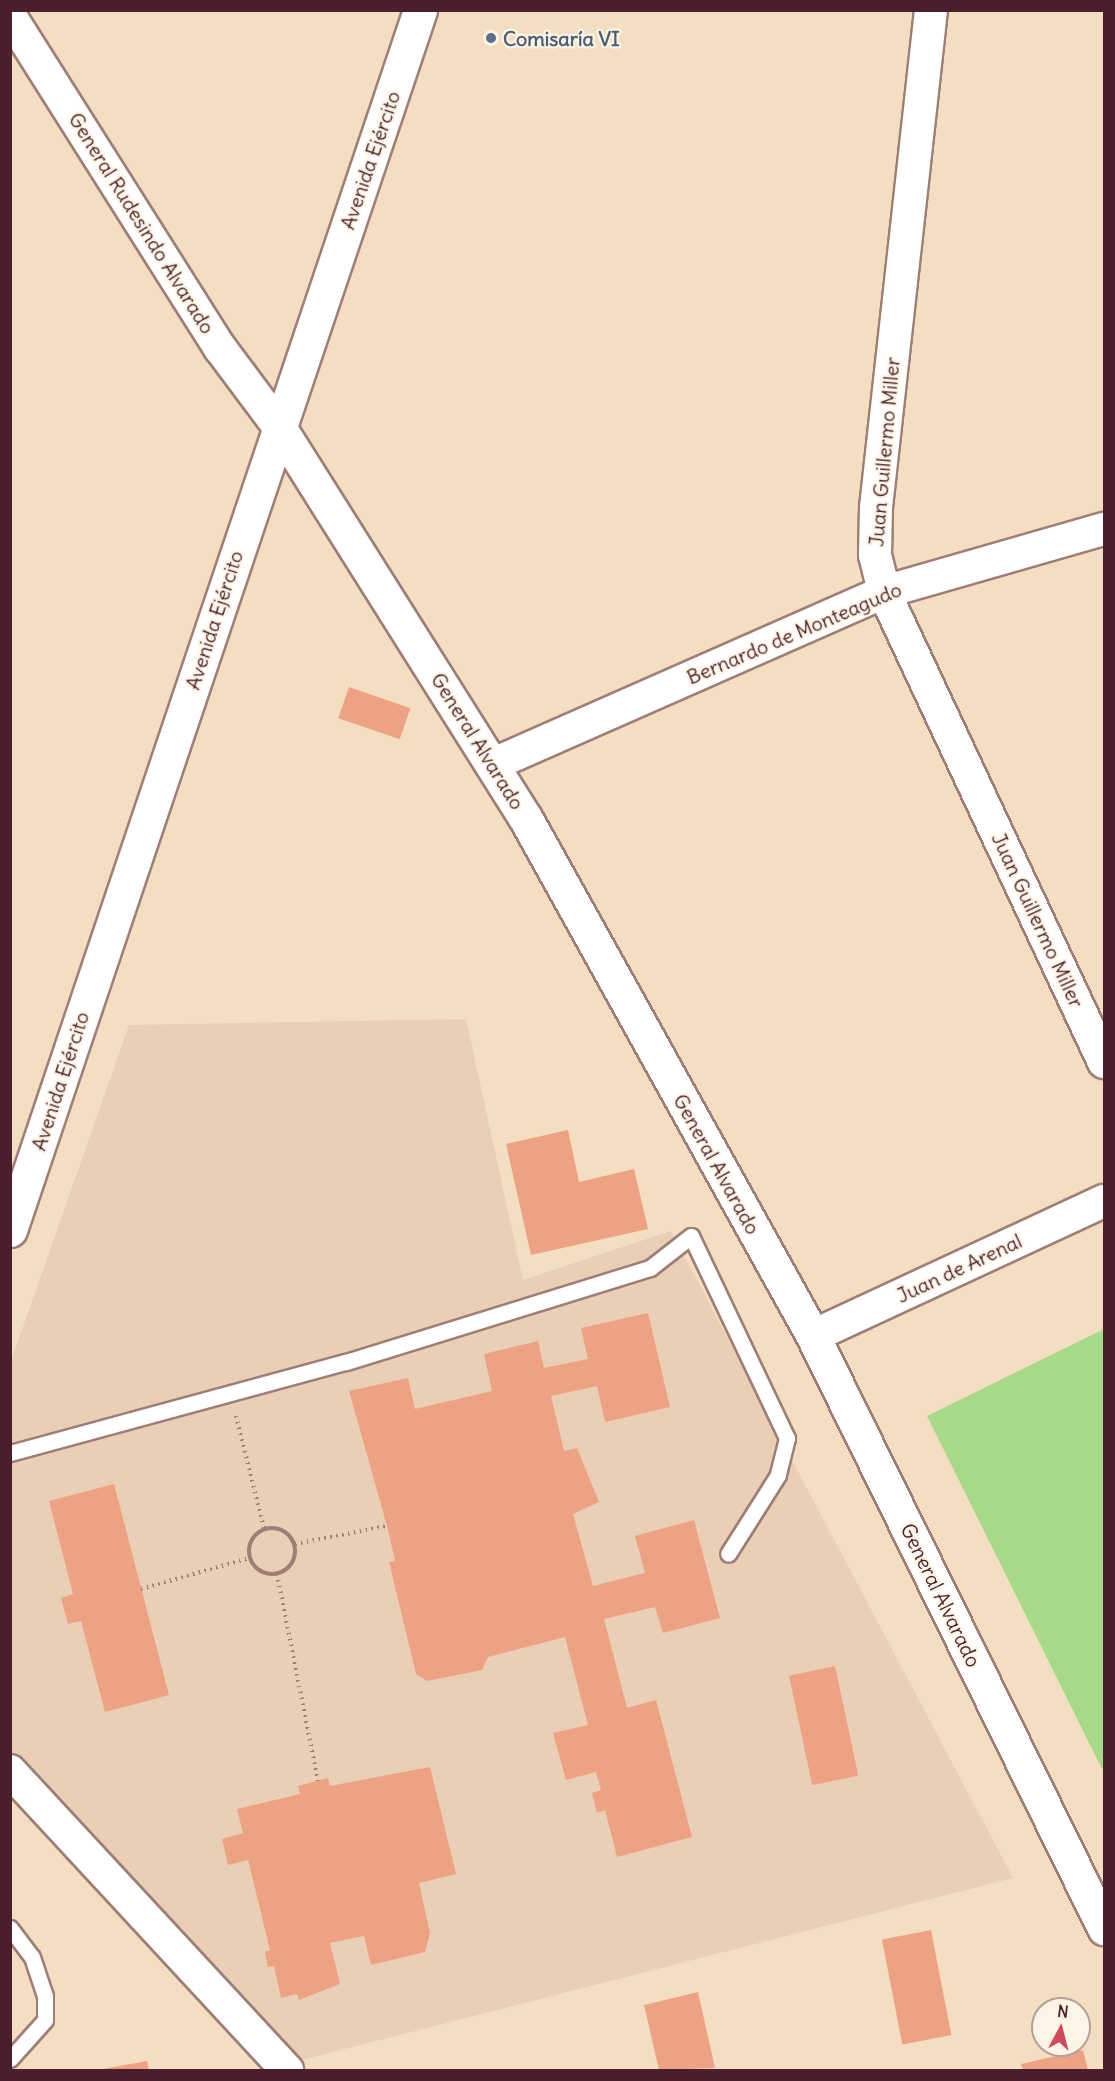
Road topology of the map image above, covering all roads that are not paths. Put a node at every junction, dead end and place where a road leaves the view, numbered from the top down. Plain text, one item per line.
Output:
1 (420, 10) edge
2 (931, 10) edge
3 (10, 16) edge
4 (279, 427) junction
5 (1104, 530) edge
6 (884, 592) junction
7 (494, 764) junction
8 (1104, 1062) edge
9 (1104, 1200) edge
10 (10, 1230) edge
11 (813, 1336) junction
12 (10, 1453) edge
13 (728, 1554) dead end
14 (10, 1771) edge
15 (10, 1928) edge
16 (1104, 1929) edge
17 (10, 2059) edge
18 (287, 2070) edge

1 - 4 street, Avenida Ejército
2 - 6 street, Juan Guillermo Miller
3 - 4 street, General Rudesindo Alvarado
4 - 7 street, General Alvarado
4 - 10 street, Avenida Ejército
5 - 6 street, Bernardo de Monteagudo
6 - 7 street, Bernardo de Monteagudo
6 - 8 street, Juan Guillermo Miller
7 - 11 street, General Alvarado
9 - 11 street, Juan de Arenal
11 - 16 street, General Alvarado
12 - 13 lane
14 - 18 street
15 - 17 lane

